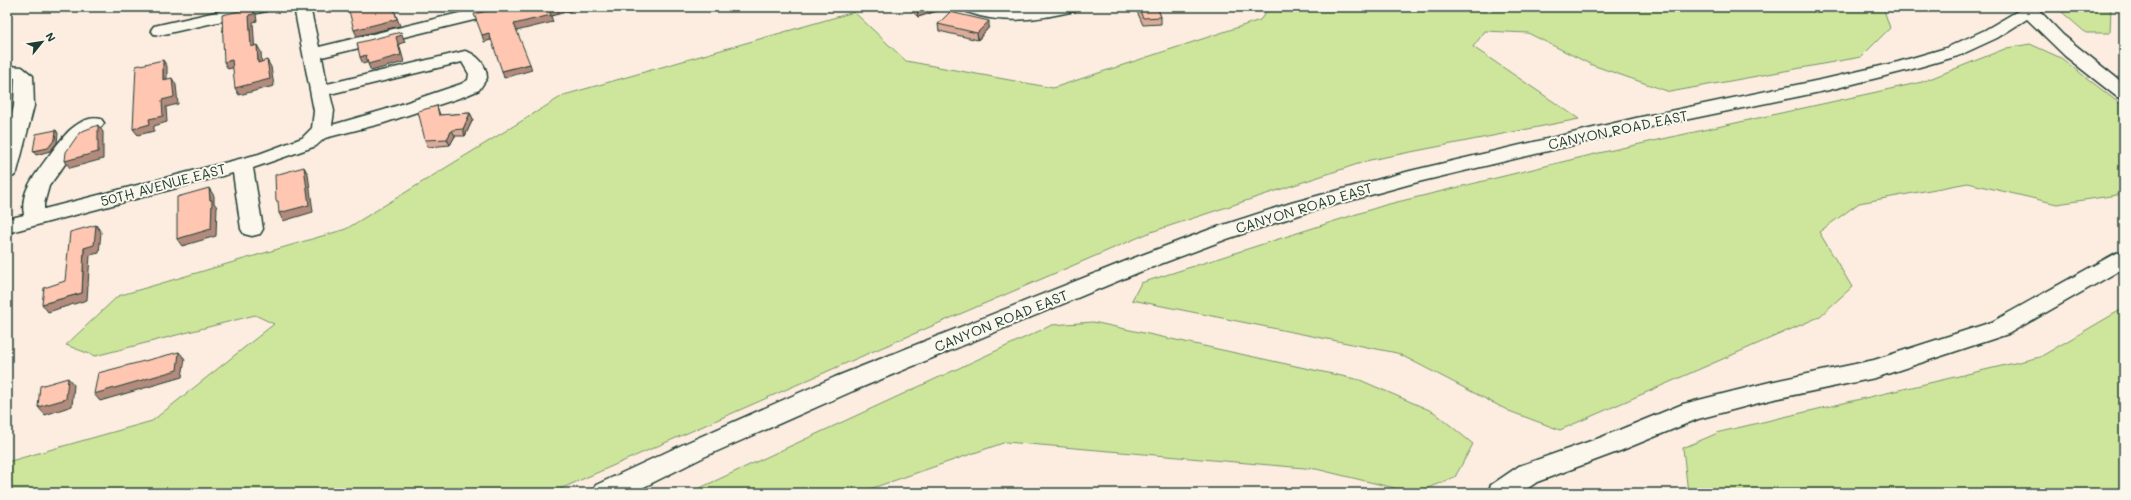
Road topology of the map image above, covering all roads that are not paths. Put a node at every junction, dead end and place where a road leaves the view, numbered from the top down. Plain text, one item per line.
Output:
1 (260, 7) edge
2 (302, 7) edge
3 (505, 7) edge
4 (970, 7) edge
5 (1069, 7) edge
6 (2029, 9) edge
7 (160, 30) dead end
8 (312, 54) junction
9 (7, 71) edge
10 (320, 91) junction
11 (2124, 93) edge
12 (94, 123) dead end
13 (317, 135) junction
14 (242, 164) junction
15 (7, 172) edge
16 (35, 219) junction
17 (7, 226) edge
18 (252, 229) dead end
19 (2124, 258) edge
20 (606, 493) edge
21 (1501, 493) edge

1 - 7 main road
2 - 8 main road
3 - 8 main road
4 - 5 main road
6 - 11 main road
6 - 20 main road, CANYON ROAD EAST
8 - 10 main road
9 - 15 main road
10 - 13 main road
10 - 13 main road, 50TH AVENUE EAST
12 - 16 main road
13 - 14 main road, 50TH AVENUE EAST
14 - 16 main road, 50TH AVENUE EAST
14 - 18 main road
16 - 17 main road, 50TH AVENUE EAST
19 - 21 main road

